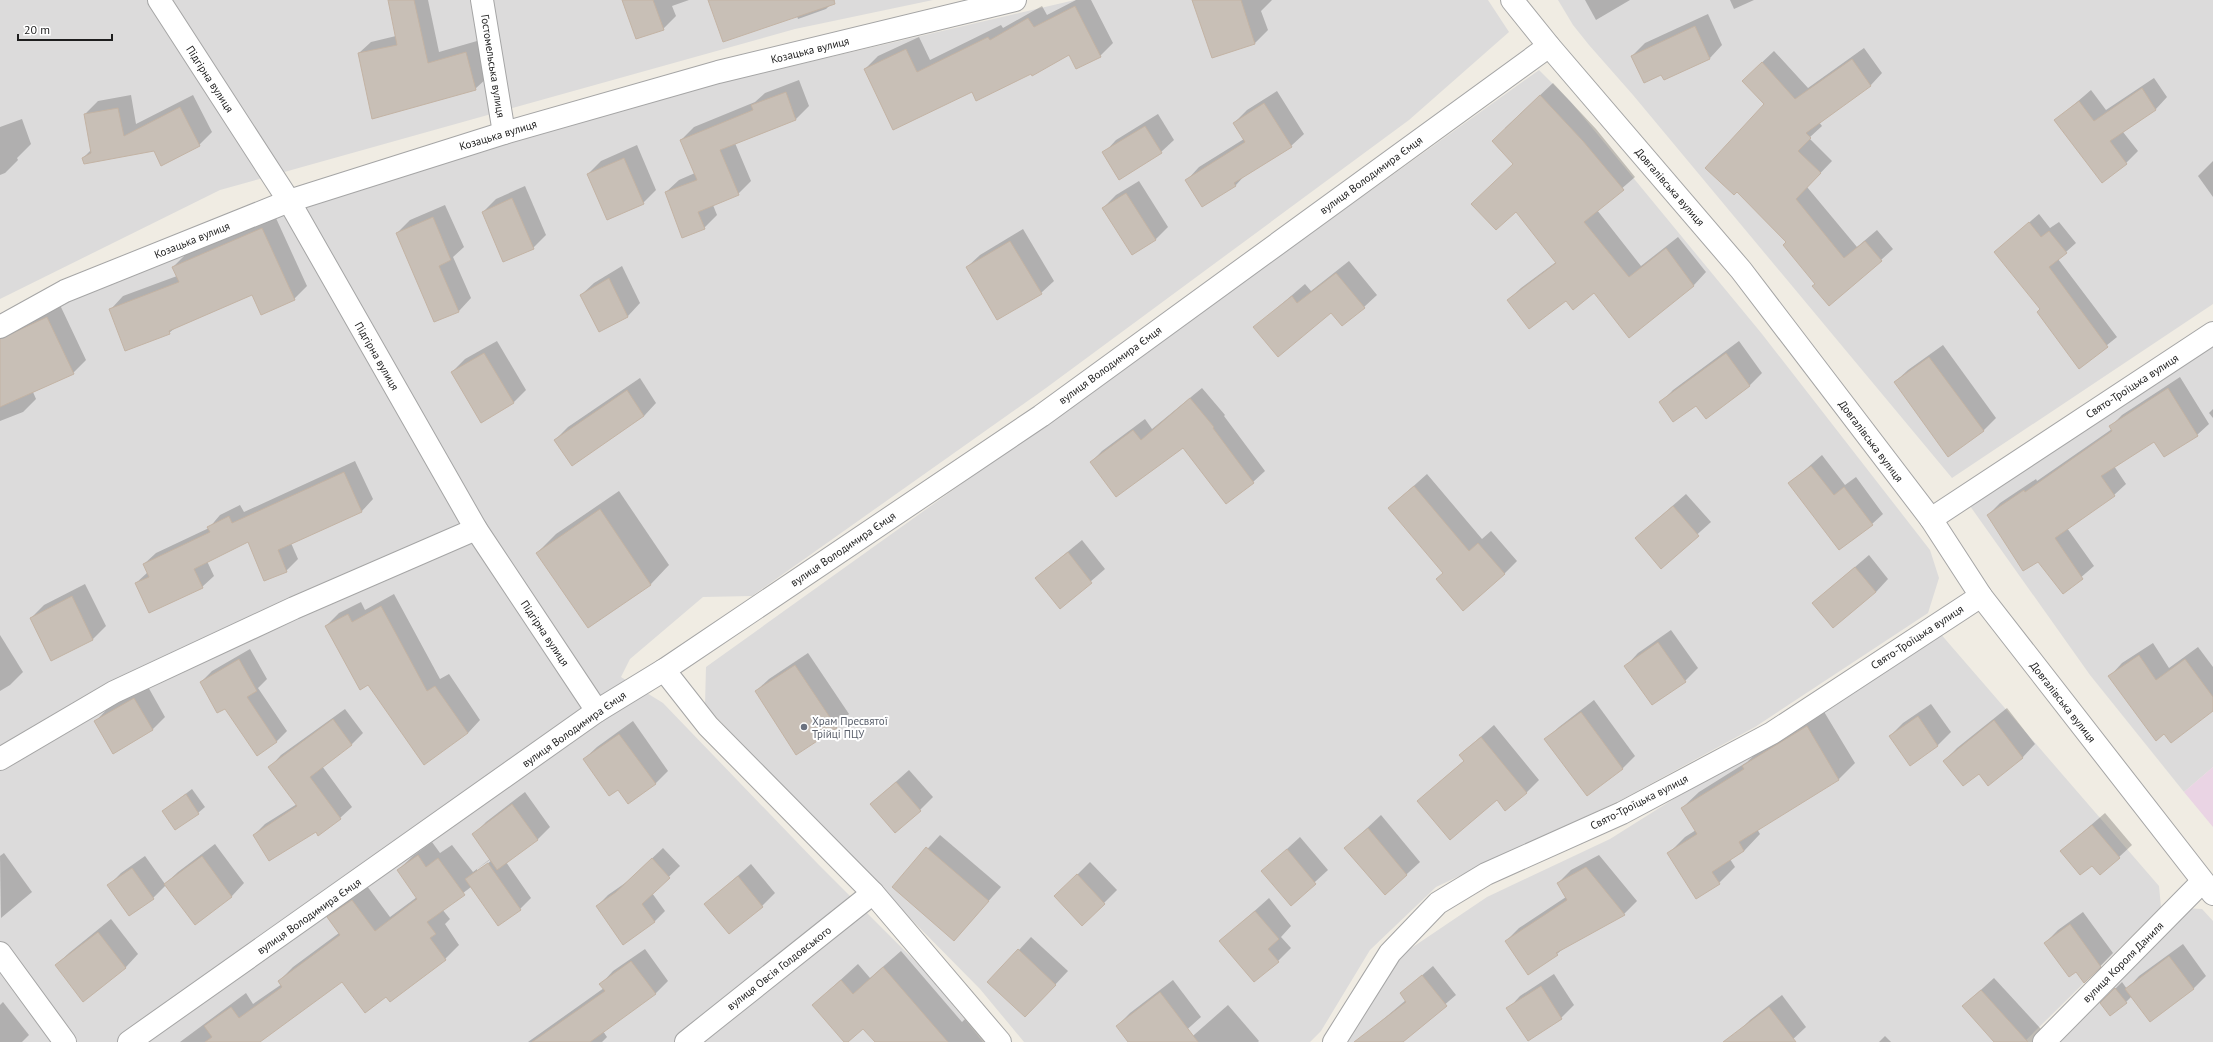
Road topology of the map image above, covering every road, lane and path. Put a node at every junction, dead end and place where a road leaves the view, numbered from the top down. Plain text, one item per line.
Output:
1 (159, 0) edge
2 (482, 0) edge
3 (1015, 0) edge
4 (1512, 0) edge
5 (1548, 46) junction
6 (504, 133) junction
7 (289, 201) junction
8 (0, 327) edge
9 (2213, 333) edge
10 (1931, 519) junction
11 (476, 529) junction
12 (1981, 596) junction
13 (664, 670) junction
14 (598, 711) junction
15 (0, 759) edge
16 (2208, 888) edge
17 (873, 893) junction
18 (0, 953) edge
19 (65, 1042) edge
20 (130, 1042) edge
21 (686, 1042) edge
22 (1000, 1042) edge
23 (1334, 1042) edge
24 (2044, 1042) edge

1 - 7 street, Підгірна вулиця
2 - 6 street, Гостомельська вулиця
3 - 6 street, Козацька вулиця
4 - 5 street, Довгалівська вулиця
5 - 10 street, Довгалівська вулиця
5 - 13 street, вулиця Володимира Ємця
6 - 7 street, Козацька вулиця
7 - 8 street, Козацька вулиця
7 - 11 street, Підгірна вулиця
9 - 10 street, Свято-Троїцька вулиця
10 - 12 street, Довгалівська вулиця
11 - 14 street, Підгірна вулиця
11 - 15 street
12 - 16 street, Довгалівська вулиця
12 - 23 street, Свято-Троїцька вулиця
13 - 14 street, вулиця Володимира Ємця
13 - 17 street
14 - 20 street, вулиця Володимира Ємця
16 - 24 street, вулиця Короля Даниля
17 - 21 street, вулиця Овсія Голдовського
17 - 22 street
18 - 19 street

